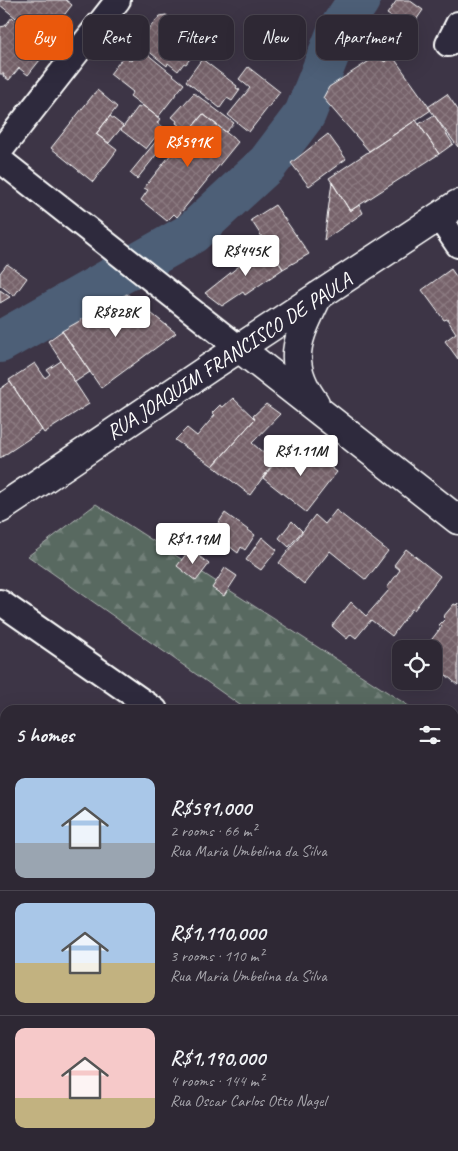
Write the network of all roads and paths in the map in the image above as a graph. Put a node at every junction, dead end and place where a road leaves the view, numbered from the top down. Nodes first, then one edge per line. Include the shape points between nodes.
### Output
1 (118, 0) edge
2 (0, 151) edge
3 (0, 160) edge
4 (448, 211) edge
5 (458, 245) edge
6 (318, 296) junction
7 (239, 348) junction
8 (322, 413) junction
9 (0, 509) edge
10 (458, 520) edge
11 (0, 602) edge
12 (148, 705) edge

1 - 2 street
3 - 7 street
4 - 5 street
4 - 6 main road, RUA JOAQUIM FRANCISCO DE PAULA
6 - 7 main road, RUA JOAQUIM FRANCISCO DE PAULA
6 - 8 main road via 298,339 296,354 305,390
7 - 8 main road
7 - 9 main road, RUA JOAQUIM FRANCISCO DE PAULA
8 - 10 main road
11 - 12 street

